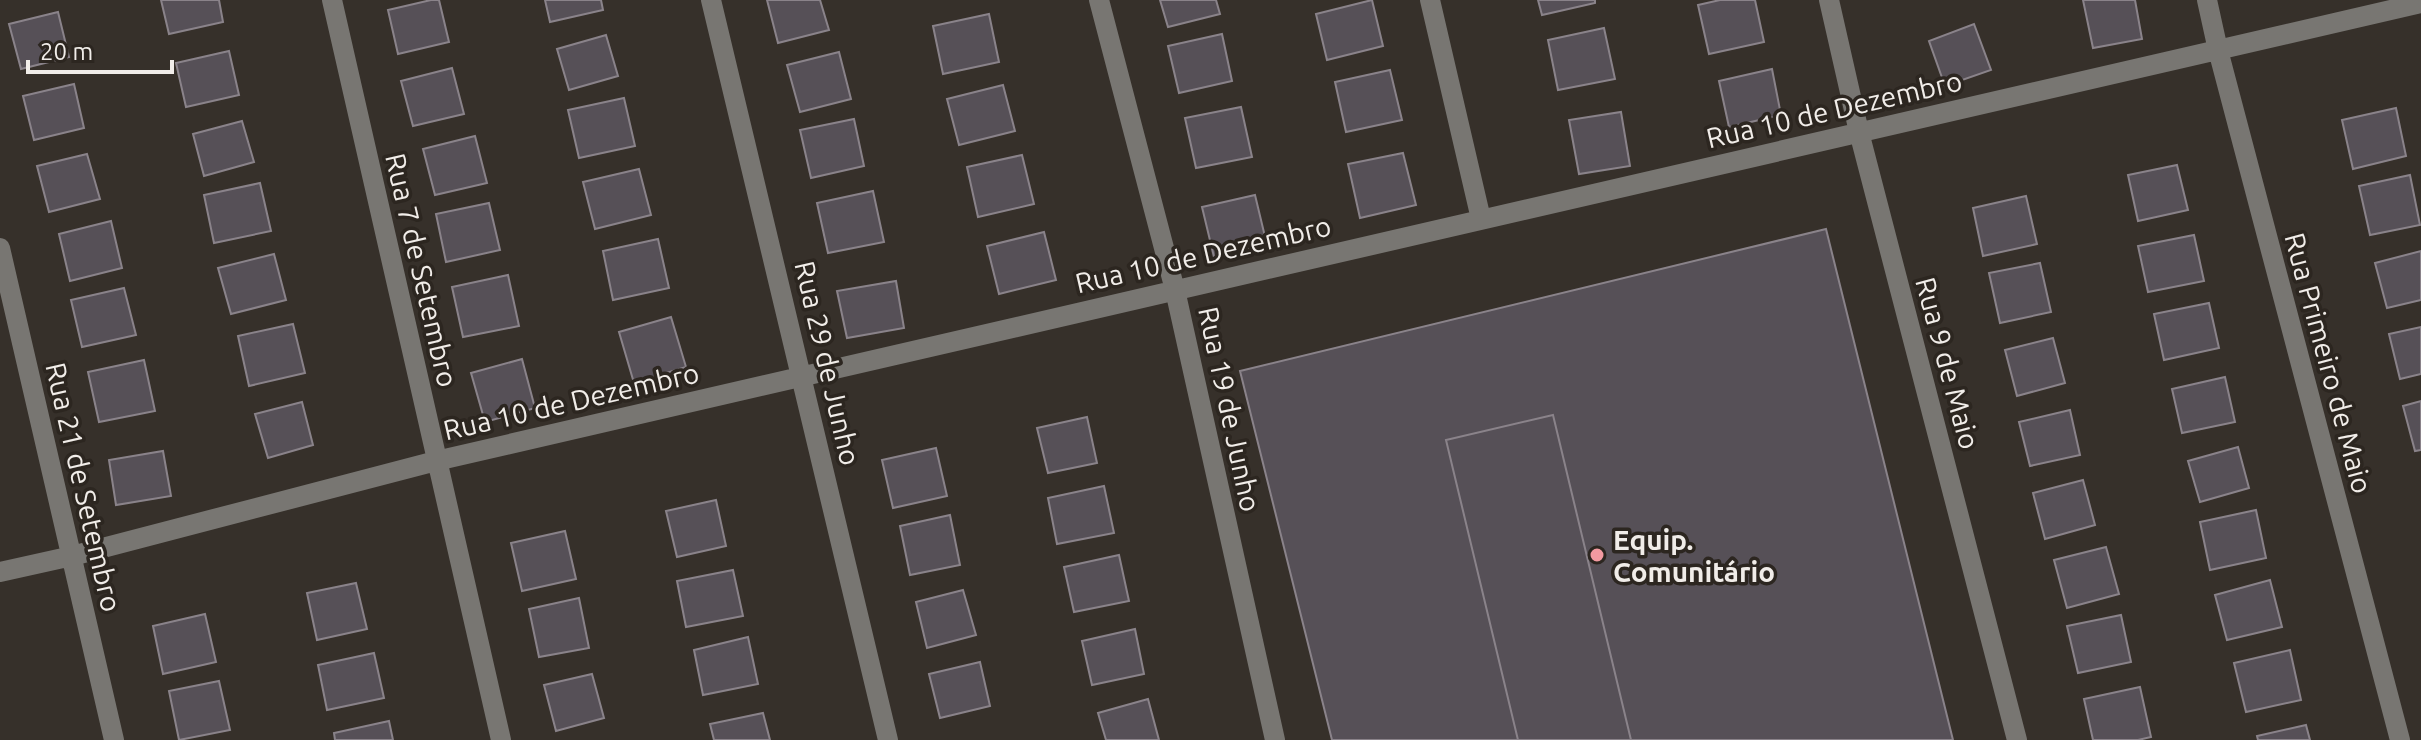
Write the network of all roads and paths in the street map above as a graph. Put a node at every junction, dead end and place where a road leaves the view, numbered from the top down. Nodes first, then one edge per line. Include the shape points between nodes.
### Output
1 (332, 0) edge
2 (711, 0) edge
3 (1099, 0) edge
4 (1430, 0) edge
5 (1829, 0) edge
6 (2207, 0) edge
7 (2421, 3) edge
8 (2218, 50) junction
9 (1859, 132) junction
10 (1481, 219) junction
11 (0, 248) edge
12 (1175, 290) junction
13 (802, 375) junction
14 (436, 461) junction
15 (72, 556) junction
16 (0, 572) edge
17 (114, 740) edge
18 (501, 740) edge
19 (888, 740) edge
20 (1275, 740) edge
21 (2017, 740) edge
22 (2400, 740) edge

1 - 14 street, Rua 7 de Setembro
2 - 13 street, Rua 29 de Junho
3 - 12 street, Rua 19 de Junho
4 - 10 street
5 - 9 street, Rua 9 de Maio
6 - 8 street, Rua Primeiro de Maio
7 - 8 street, Rua 10 de Dezembro
8 - 9 street, Rua 10 de Dezembro
8 - 22 street, Rua Primeiro de Maio
9 - 10 street, Rua 10 de Dezembro
9 - 21 street, Rua 9 de Maio
10 - 12 street, Rua 10 de Dezembro
11 - 15 street, Rua 21 de Setembro
12 - 13 street, Rua 10 de Dezembro
12 - 20 street, Rua 19 de Junho
13 - 14 street, Rua 10 de Dezembro
13 - 19 street, Rua 29 de Junho
14 - 15 street, Rua 10 de Dezembro
14 - 18 street, Rua 7 de Setembro
15 - 16 street, Rua 10 de Dezembro
15 - 17 street, Rua 21 de Setembro

